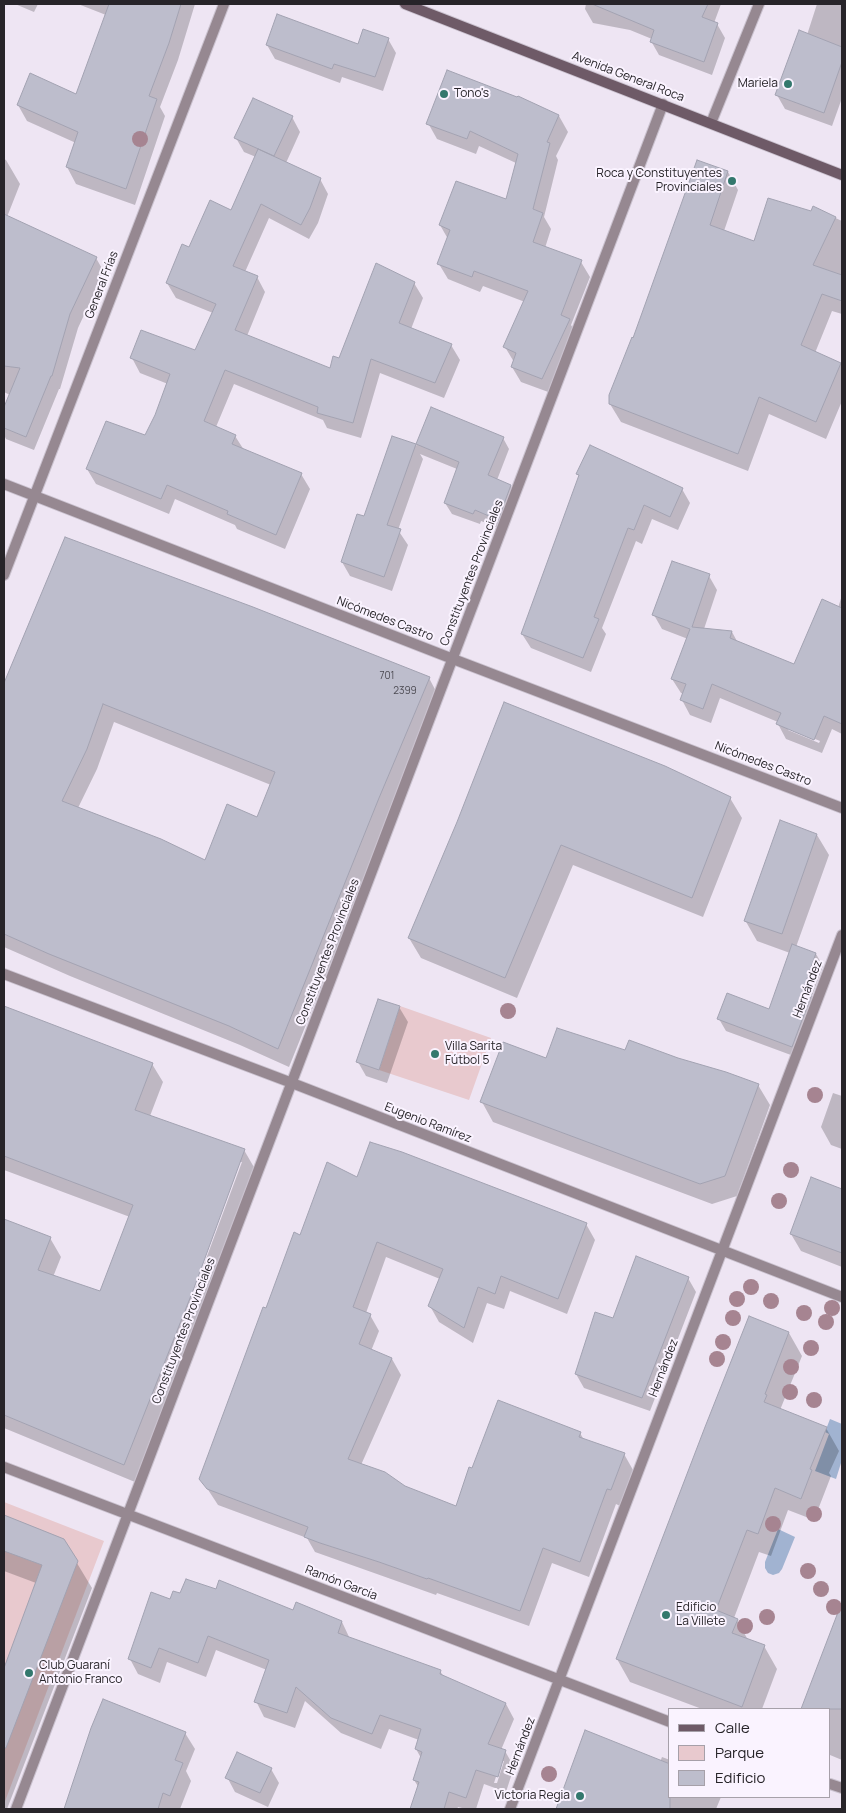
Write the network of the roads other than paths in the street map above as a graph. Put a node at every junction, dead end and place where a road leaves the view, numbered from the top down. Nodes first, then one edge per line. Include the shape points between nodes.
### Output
1 (224, 4) edge
2 (405, 4) edge
3 (759, 4) edge
4 (663, 104) junction
5 (711, 123) junction
6 (842, 175) edge
7 (4, 484) edge
8 (34, 496) junction
9 (4, 575) edge
10 (453, 659) junction
11 (842, 808) edge
12 (842, 935) edge
13 (4, 974) edge
14 (292, 1083) junction
15 (722, 1251) junction
16 (842, 1297) edge
17 (4, 1467) edge
18 (128, 1515) junction
19 (559, 1680) junction
20 (668, 1721) edge
21 (16, 1809) edge
22 (510, 1809) edge

1 - 8 street, General Frías
2 - 4 main road, Avenida General Roca
3 - 5 street
4 - 5 main road, Avenida General Roca
4 - 10 street, Constituyentes Provinciales
5 - 6 main road, Avenida General Roca
7 - 8 street, Nicómedes Castro
8 - 9 street, General Frías
8 - 10 street, Nicómedes Castro
10 - 11 street, Nicómedes Castro
10 - 14 street, Constituyentes Provinciales
12 - 15 street, Hernández
13 - 14 street, Eugenio Ramírez
14 - 15 street, Eugenio Ramírez
14 - 18 street, Constituyentes Provinciales
15 - 16 street, Eugenio Ramírez
15 - 19 street, Hernández
17 - 18 street, Ramón García
18 - 19 street, Ramón García
18 - 21 street, Constituyentes Provinciales
19 - 20 street, Ramón García
19 - 22 street, Hernández

